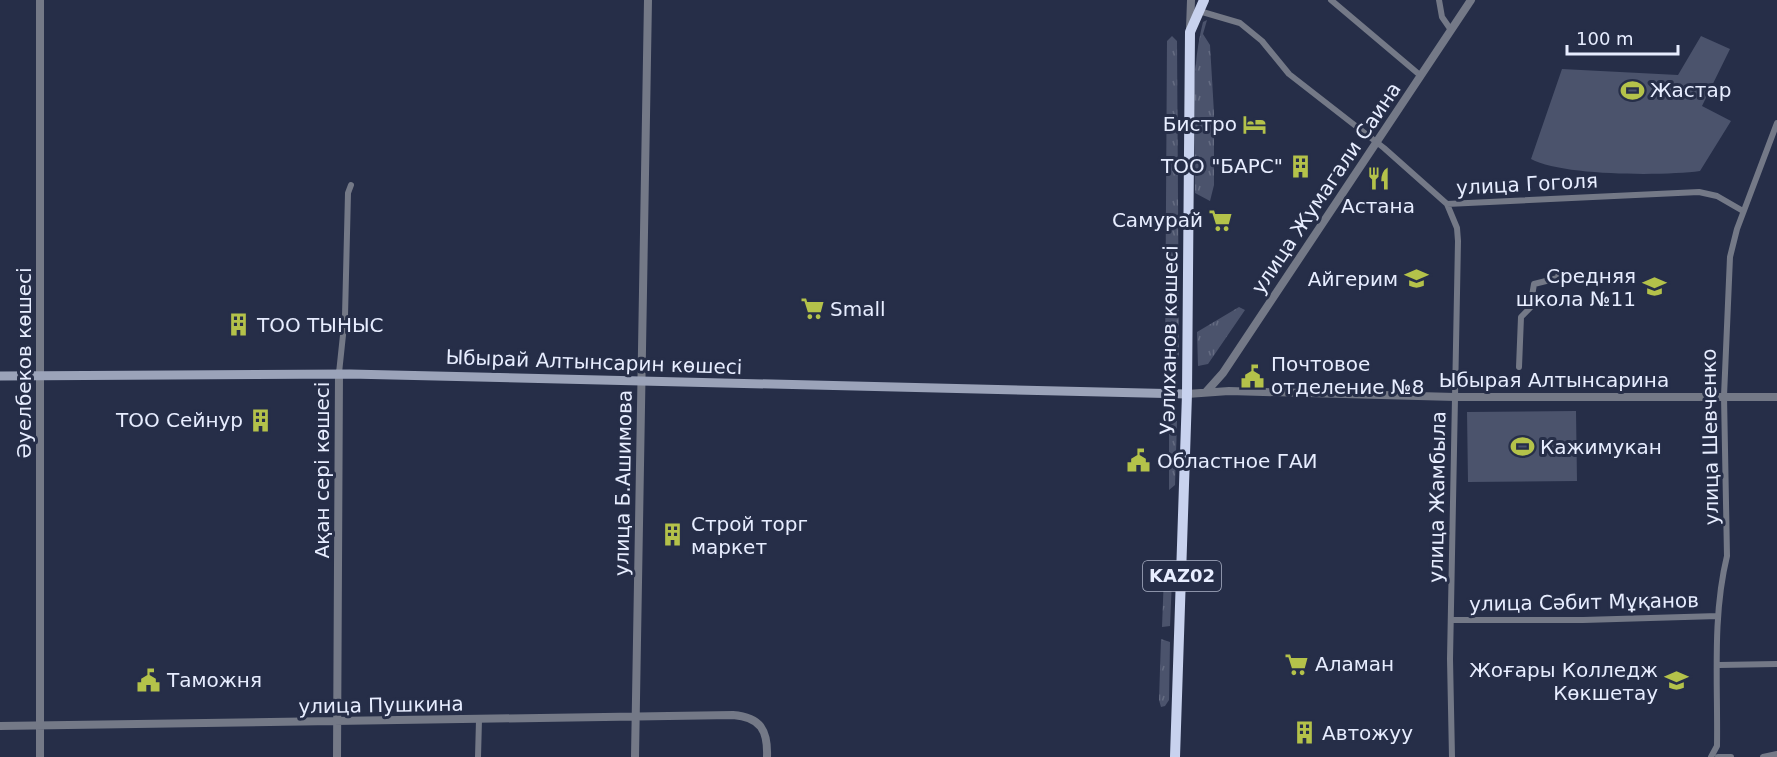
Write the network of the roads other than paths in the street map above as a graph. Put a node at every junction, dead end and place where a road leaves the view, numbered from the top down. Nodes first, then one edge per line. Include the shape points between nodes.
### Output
1 (40, 0) edge
2 (648, 0) edge
3 (1191, 0) edge
4 (1204, 0) edge
5 (1331, 0) edge
6 (1439, 0) edge
7 (1472, 0) edge
8 (1198, 10) junction
9 (1451, 30) junction
10 (1190, 32) junction
11 (1421, 76) junction
12 (1777, 123) edge
13 (1375, 143) junction
14 (351, 185) dead end
15 (1447, 204) junction
16 (1743, 211) junction
17 (1558, 272) dead end
18 (1518, 367) dead end
19 (339, 374) junction
20 (0, 376) edge
21 (40, 376) junction
22 (641, 382) junction
23 (1206, 392) junction
24 (1187, 394) junction
25 (1724, 396) junction
26 (1777, 397) edge
27 (1455, 398) junction
28 (1718, 616) junction
29 (1451, 620) junction
30 (1719, 664) junction
31 (1777, 664) edge
32 (635, 715) junction
33 (479, 720) junction
34 (338, 723) junction
35 (40, 725) junction
36 (0, 726) edge
37 (1777, 754) edge
38 (40, 757) edge
39 (338, 757) edge
40 (478, 757) edge
41 (635, 757) edge
42 (767, 757) edge
43 (1175, 757) edge
44 (1452, 757) edge
45 (1711, 757) edge
46 (1718, 757) edge
47 (1731, 757) edge
48 (1762, 757) edge

1 - 21 street, Әуелбеков көшесі
2 - 22 street, улица Б.Ашимова
3 - 10 street, Уәлиханов көшесі
4 - 8 highway, Уәлиханов көшесі / KАZ02
5 - 11 street
6 - 9 street via 1442,17
7 - 9 street, улица Жумагали Саина
8 - 10 highway, Уәлиханов көшесі / KАZ02
8 - 13 street, улица Гоголя via 1240,23 1262,41 1289,74
9 - 11 street, улица Жумагали Саина
10 - 24 highway, Уәлиханов көшесі / KАZ02
11 - 13 street, улица Жумагали Саина
12 - 16 street, улица Шевченко
13 - 15 street, улица Гоголя
13 - 23 street, улица Жумагали Саина
14 - 19 street, Ақан сері көшесі
15 - 16 street, улица Гоголя via 1699,192 1717,196
15 - 27 street, улица Жамбыла via 1458,241
16 - 25 street, улица Шевченко via 1730,257
17 - 18 street via 1558,278 1534,284 1530,308 1521,317
19 - 21 main road, Ыбырай Алтынсарин көшесі
19 - 22 main road, Ыбырай Алтынсарин көшесі
19 - 34 street, Ақан сері көшесі
20 - 21 main road, Ыбырай Алтынсарин көшесі
21 - 35 street, Әуелбеков көшесі
22 - 24 main road, Ыбырай Алтынсарин көшесі
22 - 32 street, улица Б.Ашимова
23 - 24 street, Ыбырая Алтынсарина
23 - 27 street, Ыбырая Алтынсарина
24 - 43 highway, Уәлиханов көшесі / KАZ02
25 - 26 street, Ыбырая Алтынсарина
25 - 27 street, Ыбырая Алтынсарина
25 - 28 street, улица Шевченко via 1727,556
27 - 29 street, улица Жамбыла
28 - 29 street, улица Сәбит Мұқанов
28 - 30 street, улица Шевченко
29 - 44 street, улица Жамбыла
30 - 31 street
30 - 45 street, улица Шевченко via 1718,746
32 - 33 street, улица Пушкина
32 - 41 street, улица Б.Ашимова
32 - 42 street, улица Пушкина via 743,716 760,723 767,737
33 - 34 street, улица Пушкина
33 - 40 street
34 - 35 street, улица Пушкина
34 - 39 street, Ақан сері көшесі
35 - 36 street, улица Пушкина
35 - 38 street, Әуелбеков көшесі
37 - 48 street
46 - 47 street

